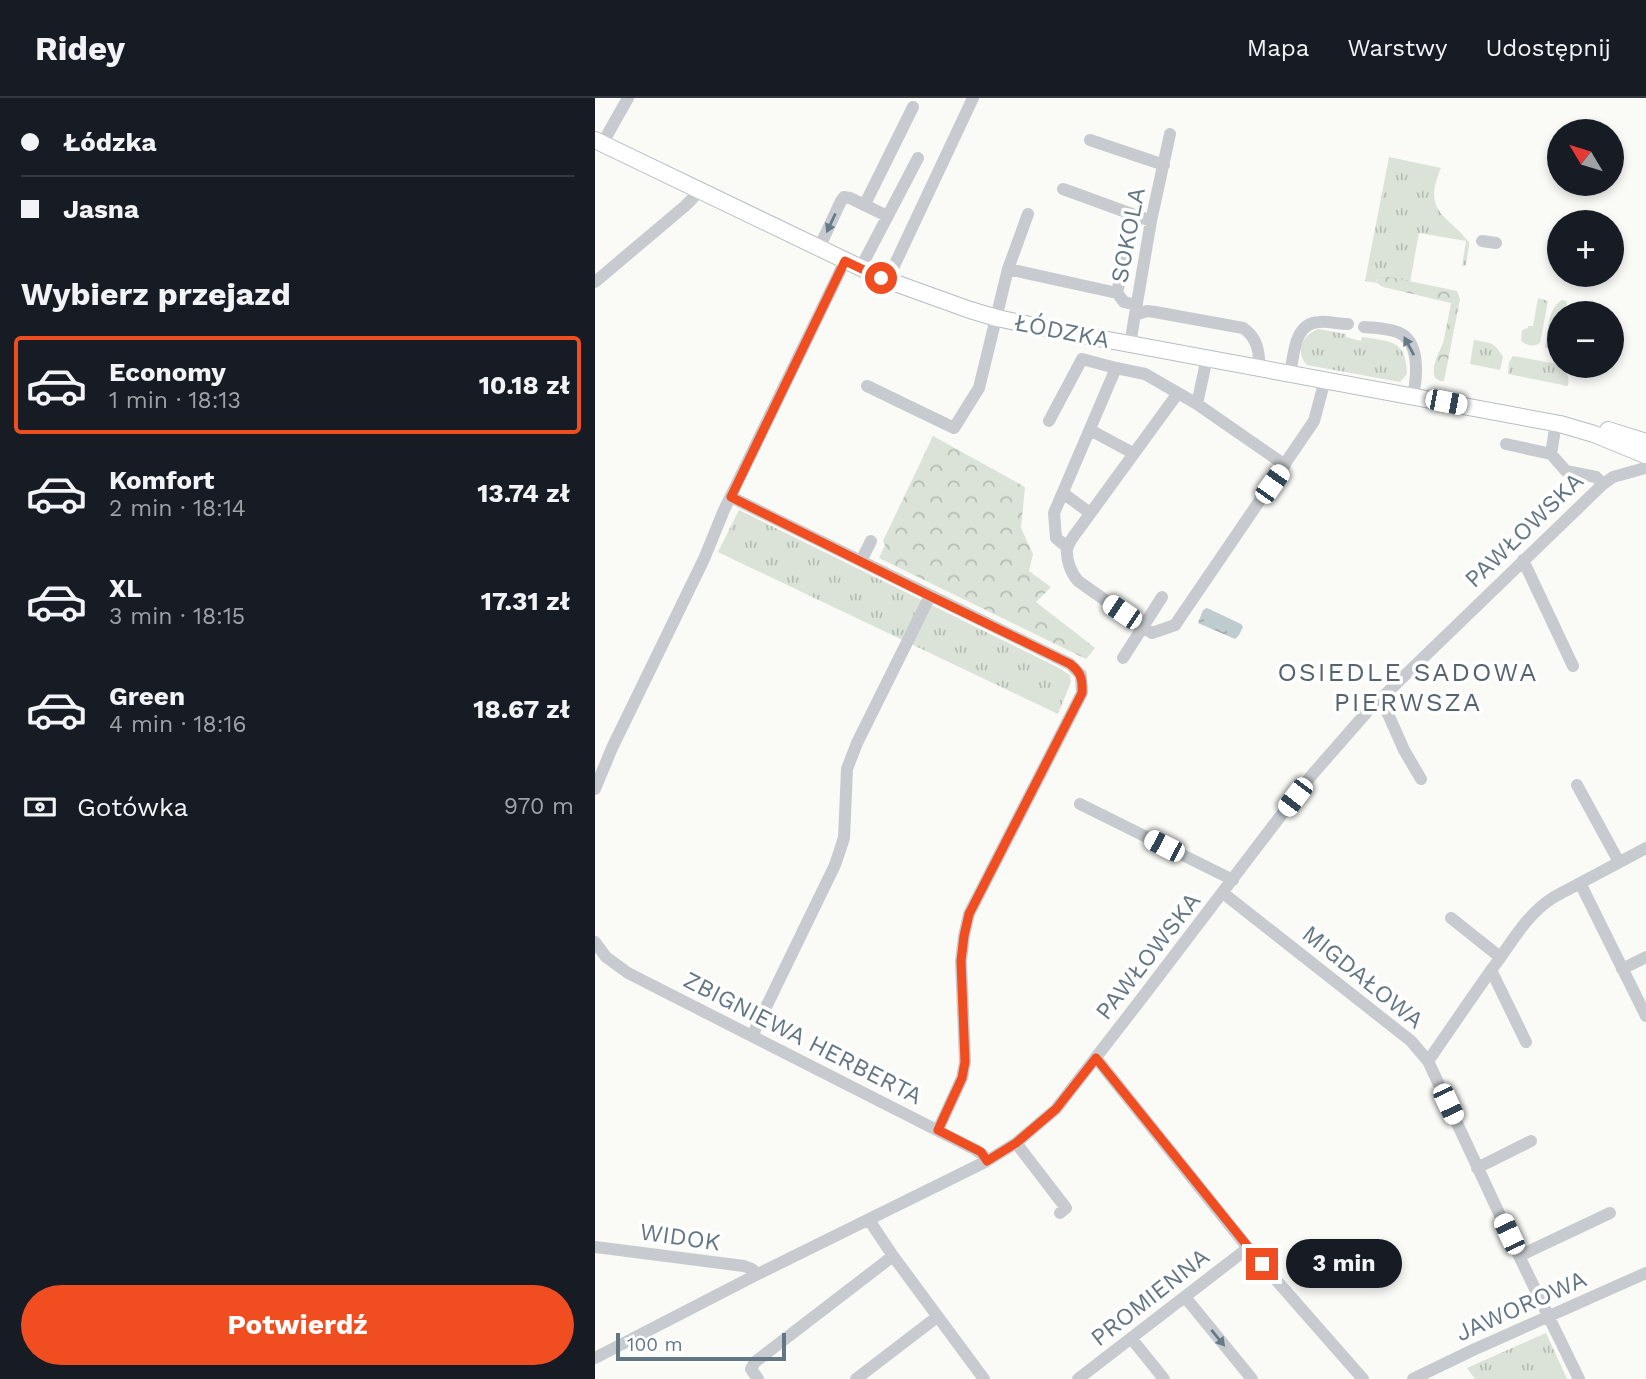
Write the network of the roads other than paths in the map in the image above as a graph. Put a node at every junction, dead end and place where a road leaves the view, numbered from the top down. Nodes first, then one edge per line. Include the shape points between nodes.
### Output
1 (628, 98) edge
2 (973, 98) edge
3 (913, 107) dead end
4 (1170, 134) dead end
5 (1090, 140) dead end
6 (599, 142) edge
7 (918, 158) dead end
8 (1164, 165) junction
9 (1063, 189) dead end
10 (697, 190) junction
11 (865, 204) junction
12 (1028, 214) dead end
13 (887, 216) junction
14 (1151, 221) junction
15 (1482, 242) dead end
16 (1496, 243) dead end
17 (819, 248) junction
18 (1126, 251) dead end
19 (845, 261) junction
20 (860, 269) junction
21 (1008, 269) junction
22 (884, 279) junction
23 (595, 282) edge
24 (1117, 293) junction
25 (1135, 310) junction
26 (997, 318) junction
27 (1348, 324) dead end
28 (1364, 327) dead end
29 (1130, 344) junction
30 (1207, 359) junction
31 (1116, 368) junction
32 (1259, 368) junction
33 (1290, 374) junction
34 (1325, 380) junction
35 (867, 386) dead end
36 (1178, 393) junction
37 (1413, 396) junction
38 (1197, 404) junction
39 (1556, 419) junction
40 (1049, 421) dead end
41 (1090, 430) junction
42 (1646, 442) edge
43 (1506, 444) dead end
44 (1133, 453) junction
45 (1551, 454) junction
46 (1646, 455) edge
47 (1285, 466) junction
48 (1646, 469) edge
49 (1603, 484) junction
50 (1063, 494) junction
51 (731, 497) junction
52 (1090, 513) junction
53 (871, 541) dead end
54 (1067, 547) junction
55 (1524, 560) junction
56 (860, 561) junction
57 (930, 596) junction
58 (1162, 597) dead end
59 (1143, 626) junction
60 (1123, 658) dead end
61 (1573, 666) dead end
62 (1381, 698) junction
63 (1422, 779) dead end
64 (1577, 785) dead end
65 (595, 789) edge
66 (1080, 804) dead end
67 (1646, 848) edge
68 (1619, 862) junction
69 (1233, 880) junction
70 (1580, 883) junction
71 (1223, 893) junction
72 (1451, 918) dead end
73 (598, 947) edge
74 (1500, 957) junction
75 (1646, 957) edge
76 (1622, 969) junction
77 (1491, 970) junction
78 (1646, 1016) edge
79 (752, 1036) junction
80 (1526, 1042) dead end
81 (1096, 1058) junction
82 (1428, 1061) junction
83 (938, 1130) junction
84 (1531, 1141) dead end
85 (1016, 1143) junction
86 (987, 1161) junction
87 (1477, 1168) junction
88 (1060, 1213) dead end
89 (1610, 1213) dead end
90 (869, 1220) junction
91 (595, 1247) edge
92 (1248, 1248) junction
93 (893, 1256) junction
94 (1519, 1256) junction
95 (758, 1273) junction
96 (1646, 1273) edge
97 (1185, 1297) junction
98 (937, 1317) junction
99 (1548, 1317) junction
100 (1131, 1338) junction
101 (595, 1358) edge
102 (758, 1379) edge
103 (856, 1379) edge
104 (984, 1379) edge
105 (1078, 1379) edge
106 (1164, 1379) edge
107 (1252, 1379) edge
108 (1363, 1379) edge
109 (1413, 1379) edge
110 (1579, 1379) edge

1 - 6 street
2 - 22 street
3 - 11 street
4 - 8 street, SOKOLA
5 - 8 street
6 - 10 main road, ŁÓDZKA
7 - 13 street
8 - 14 street, SOKOLA
9 - 14 street
10 - 17 main road, ŁÓDZKA
10 - 23 street via 685,206
11 - 13 street
11 -> 17 street via 842,198
12 - 21 street
13 - 20 street
14 - 25 street, SOKOLA
15 - 16 street
17 - 19 main road, ŁÓDZKA
18 - 24 street
19 - 20 main road, ŁÓDZKA
19 - 51 street
20 - 22 main road, ŁÓDZKA
21 - 24 street
21 - 26 street
22 - 26 main road, ŁÓDZKA
24 - 25 street
25 - 29 street, SOKOLA
25 - 32 street via 1243,328 1255,340
26 - 29 main road, ŁÓDZKA
26 - 35 street via 979,388 954,428
27 - 33 street via 1306,326
37 -> 28 street via 1416,370 1407,338 1399,332
29 - 30 main road, ŁÓDZKA
30 - 32 main road, ŁÓDZKA
30 - 38 street
31 - 36 street via 1145,374
31 - 40 street via 1082,359
31 - 41 street
32 - 33 main road, ŁÓDZKA
33 - 34 main road, ŁÓDZKA
34 - 37 main road, ŁÓDZKA
34 - 47 street via 1314,421
36 - 38 street
36 - 44 street
37 - 39 main road, ŁÓDZKA via 1513,408
38 - 47 street
39 - 42 main road, ŁÓDZKA
39 - 45 street
39 - 46 main road, ŁÓDZKA
41 - 44 street
41 - 50 street
43 - 45 street
44 - 52 street
45 - 49 street via 1566,471 1595,477
46 - 48 main road
47 - 59 street via 1175,625 1152,633
48 - 49 street, PAWŁOWSKA
49 - 55 street, PAWŁOWSKA
50 - 52 street
50 - 54 street via 1054,513 1056,538
51 - 56 street
51 - 65 street
52 - 54 street
53 - 56 street
54 - 59 street via 1077,581
55 - 61 street
55 - 62 street, PAWŁOWSKA
56 - 57 street
57 - 79 street via 847,769 844,834 835,866
57 - 83 street via 1070,664 1081,675 1082,687 969,914 961,961 965,1062
58 - 59 street
59 - 60 street
62 - 63 street
62 - 69 street, PAWŁOWSKA via 1311,776
64 - 68 street
66 - 69 street
67 - 68 street
68 - 70 street
69 - 71 street, PAWŁOWSKA
70 - 74 street via 1541,905
70 - 76 street
71 - 81 street, PAWŁOWSKA
71 - 82 street, MIGDAŁOWA via 1411,1041
72 - 74 street
73 - 79 street, ZBIGNIEWA HERBERTA via 628,973
74 - 77 street
75 - 76 street
76 - 78 street
77 - 80 street
77 - 82 street
79 - 83 street, ZBIGNIEWA HERBERTA
81 - 85 street, PAWŁOWSKA via 1056,1109
81 - 92 street
82 - 87 street, MIGDAŁOWA
83 - 86 street, ZBIGNIEWA HERBERTA via 981,1152
84 - 87 street
85 - 86 street, PAWŁOWSKA
85 - 88 street via 1066,1208
86 - 90 street, PAWŁOWSKA
87 - 94 street, MIGDAŁOWA
89 - 94 street
90 - 93 street
90 - 95 street, PAWŁOWSKA
91 - 95 street, WIDOK via 744,1266
92 - 97 street, PROMIENNA
92 - 108 street
93 - 98 street
93 - 102 street via 755,1362 751,1368
94 - 99 street, MIGDAŁOWA
95 - 101 street, PAWŁOWSKA
96 - 99 street, JAWOROWA
97 - 100 street, PROMIENNA
97 -> 107 street
98 - 103 street
98 - 104 street
99 - 109 street, JAWOROWA
99 - 110 street, MIGDAŁOWA
100 - 105 street, PROMIENNA
100 - 106 street

